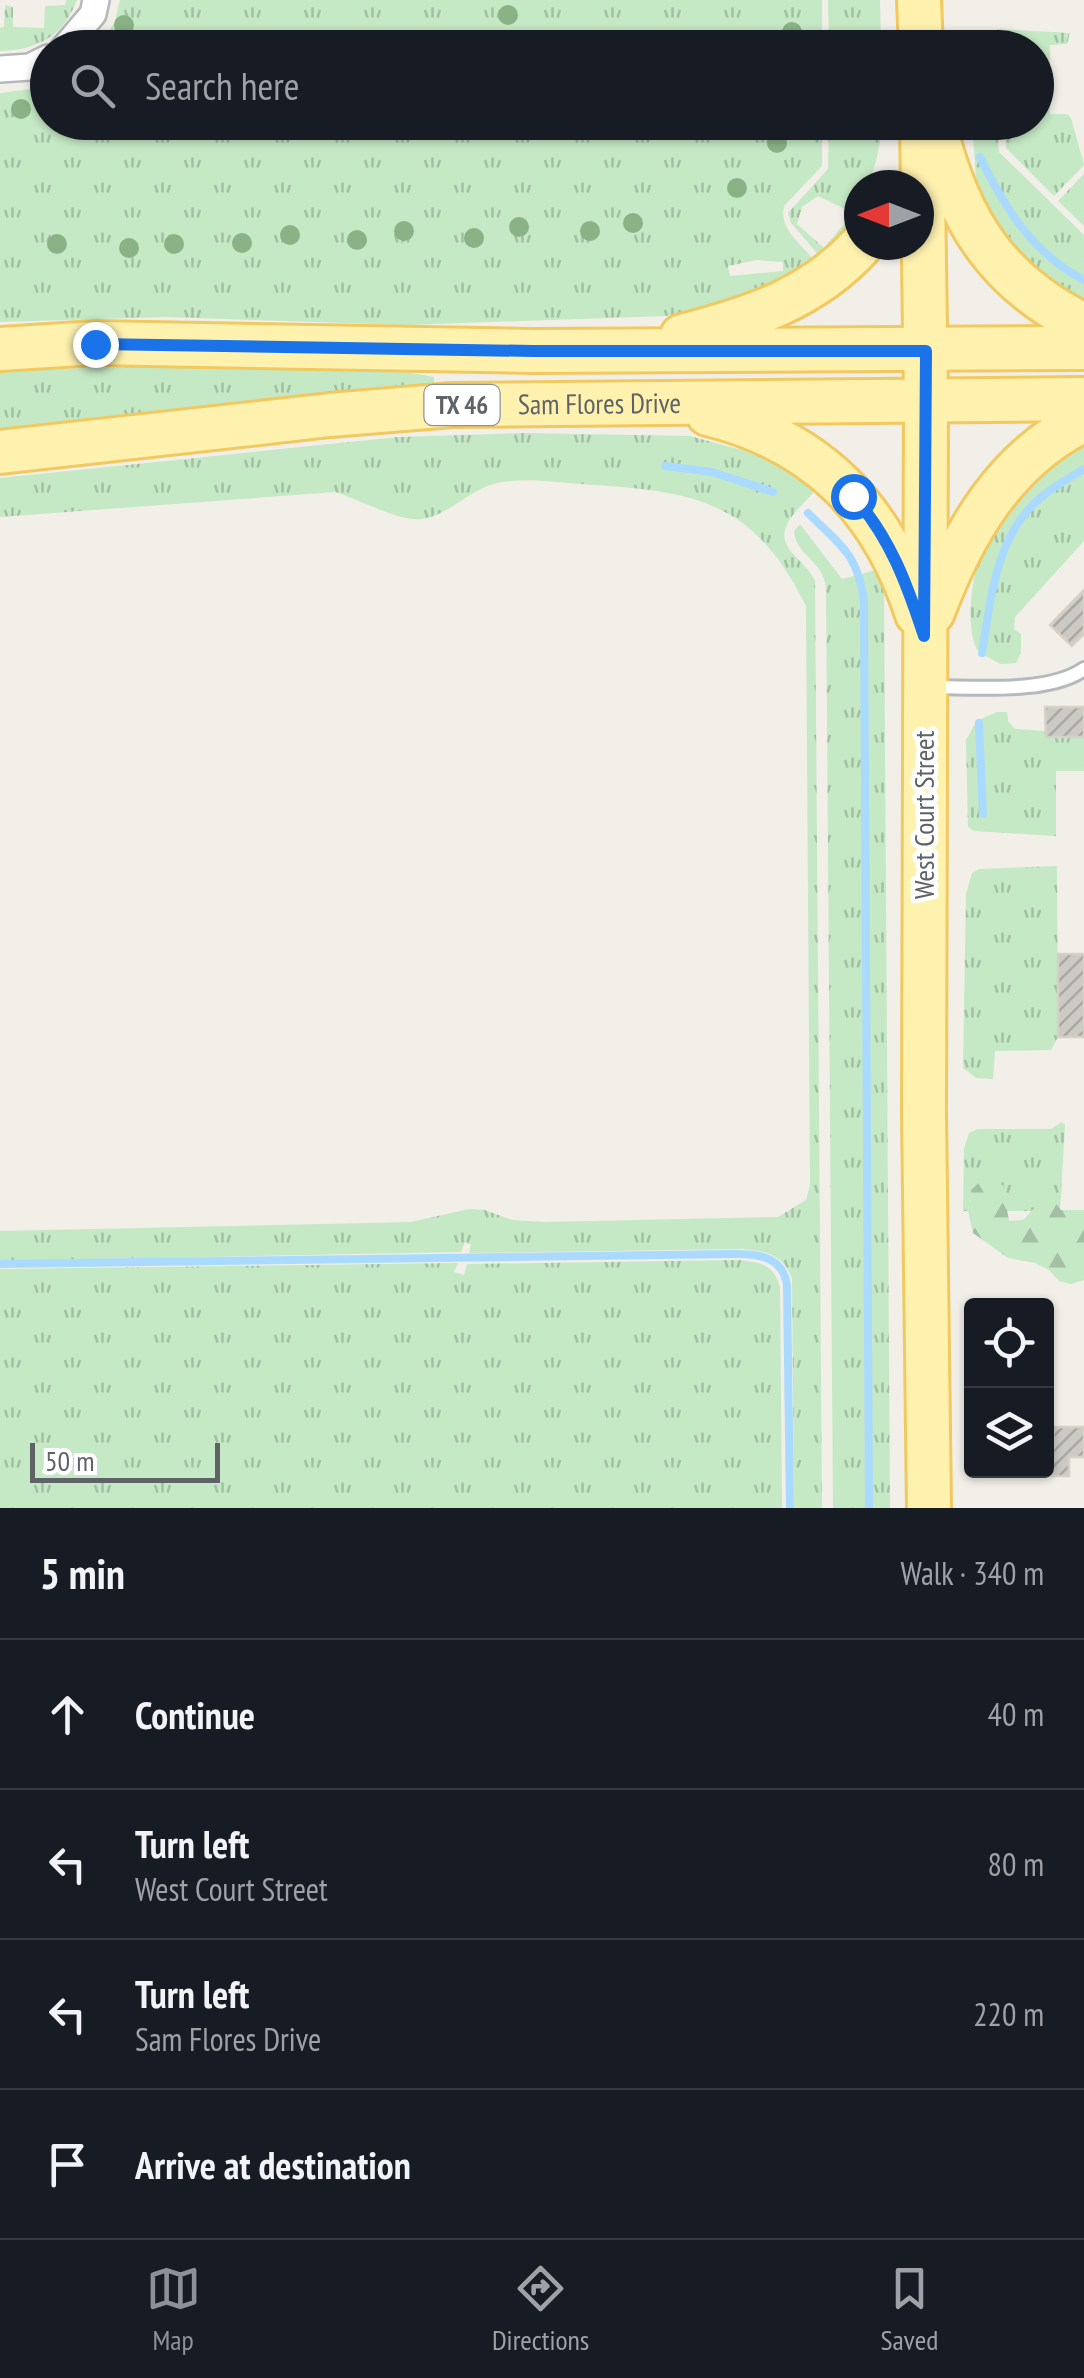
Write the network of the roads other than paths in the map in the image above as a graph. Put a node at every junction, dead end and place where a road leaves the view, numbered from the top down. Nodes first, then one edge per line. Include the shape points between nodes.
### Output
1 (96, 0) edge
2 (919, 0) edge
3 (79, 30) edge
4 (920, 30) edge
5 (30, 67) edge
6 (0, 70) edge
7 (905, 140) edge
8 (922, 140) edge
9 (940, 140) edge
10 (896, 170) edge
11 (845, 260) edge
12 (1084, 325) edge
13 (0, 348) edge
14 (1084, 348) edge
15 (594, 351) junction
16 (926, 351) junction
17 (1084, 399) edge
18 (926, 400) junction
19 (664, 404) junction
20 (1084, 420) edge
21 (0, 452) edge
22 (924, 636) junction
23 (1084, 670) edge
24 (924, 687) junction
25 (930, 1508) edge

1 - 3 street
2 - 4 main road
5 - 6 street
7 - 10 main road
8 - 16 main road, West Court Street
9 - 12 main road via 956,194 988,252 1036,298
11 - 15 main road via 816,286 774,308 666,340
13 - 15 main road, Sam Flores Drive / TX 46
14 - 16 main road, Sam Flores Drive / TX 46
15 - 16 main road, Sam Flores Drive / TX 46
16 - 18 main road, West Court Street
17 - 18 main road, Sam Flores Drive / TX 46
18 - 19 main road, Sam Flores Drive / TX 46
18 - 22 main road, West Court Street
19 - 21 main road, Sam Flores Drive / TX 46 via 452,405
19 - 22 main road via 766,434 834,478 888,541
20 - 22 main road via 1039,446 991,496
22 - 24 main road, West Court Street
23 - 24 lane via 1069,680 1007,687
24 - 25 main road, West Court Street

